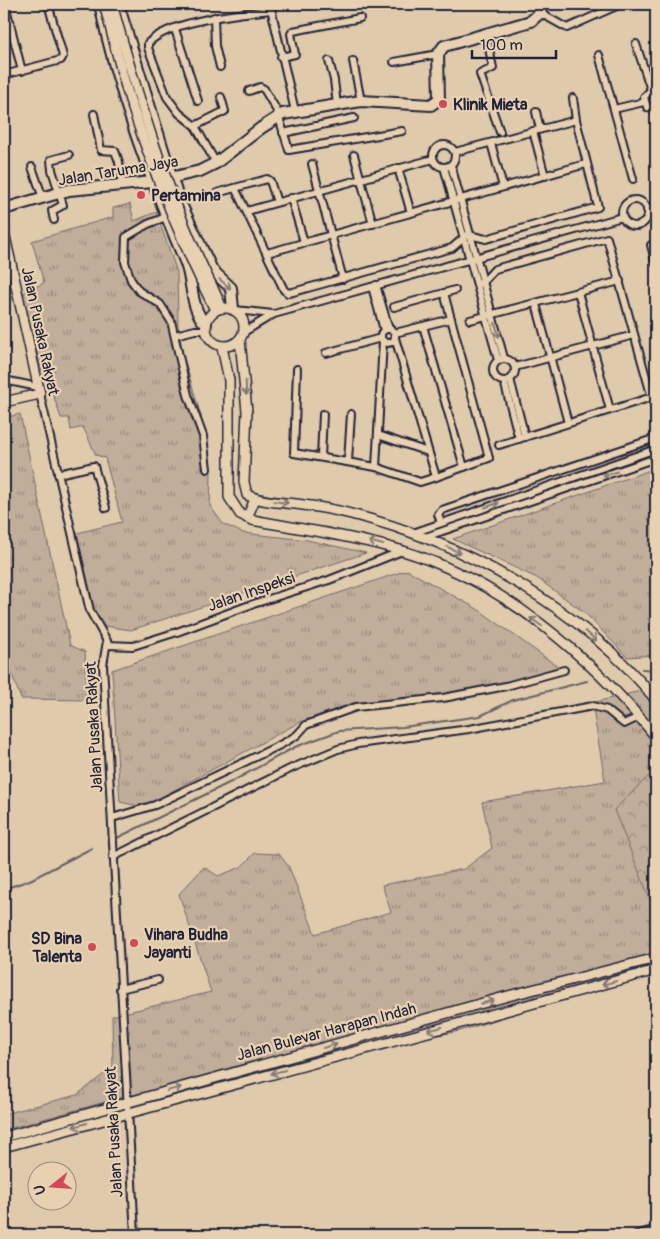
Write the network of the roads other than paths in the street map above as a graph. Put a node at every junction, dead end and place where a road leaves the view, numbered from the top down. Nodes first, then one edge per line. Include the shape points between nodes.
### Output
1 (5, 4) edge
2 (48, 4) edge
3 (100, 4) edge
4 (104, 4) edge
5 (621, 4) edge
6 (118, 5) edge
7 (270, 7) edge
8 (542, 9) edge
9 (214, 17) junction
10 (360, 18) dead end
11 (175, 29) junction
12 (486, 34) junction
13 (636, 44) dead end
14 (438, 54) junction
15 (599, 56) dead end
16 (281, 57) junction
17 (329, 61) dead end
18 (353, 61) dead end
19 (394, 62) dead end
20 (220, 67) dead end
21 (22, 71) junction
22 (4, 75) edge
23 (249, 90) dead end
24 (654, 90) edge
25 (221, 97) dead end
26 (573, 98) dead end
27 (361, 101) junction
28 (198, 102) dead end
29 (644, 102) junction
30 (337, 105) junction
31 (614, 108) junction
32 (656, 109) edge
33 (295, 111) junction
34 (536, 112) dead end
35 (94, 114) dead end
36 (279, 116) junction
37 (354, 118) dead end
38 (576, 120) junction
39 (195, 126) junction
40 (540, 130) junction
41 (402, 131) dead end
42 (500, 132) dead end
43 (533, 132) junction
44 (283, 133) junction
45 (490, 142) junction
46 (455, 152) junction
47 (68, 155) dead end
48 (354, 155) dead end
49 (433, 159) junction
50 (216, 163) junction
51 (312, 164) dead end
52 (586, 164) junction
53 (451, 165) junction
54 (444, 167) junction
55 (32, 168) dead end
56 (398, 168) junction
57 (545, 176) junction
58 (172, 179) junction
59 (633, 179) dead end
60 (360, 180) junction
61 (153, 182) junction
62 (122, 185) junction
63 (504, 187) junction
64 (235, 188) junction
65 (319, 191) junction
66 (59, 193) junction
67 (217, 193) dead end
68 (43, 198) junction
69 (291, 198) junction
70 (457, 200) junction
71 (277, 202) junction
72 (656, 207) edge
73 (4, 209) edge
74 (648, 210) junction
75 (247, 211) junction
76 (411, 213) junction
77 (166, 217) junction
78 (622, 217) junction
79 (54, 220) dead end
80 (373, 224) junction
81 (4, 232) edge
82 (467, 234) junction
83 (331, 236) junction
84 (304, 242) junction
85 (651, 245) dead end
86 (267, 253) junction
87 (473, 258) junction
88 (656, 264) edge
89 (343, 279) junction
90 (620, 281) junction
91 (480, 283) junction
92 (374, 286) junction
93 (208, 288) junction
94 (455, 290) dead end
95 (578, 292) junction
96 (444, 293) junction
97 (536, 304) junction
98 (394, 307) dead end
99 (226, 310) junction
100 (274, 314) junction
101 (489, 316) junction
102 (451, 319) junction
103 (470, 320) dead end
104 (423, 326) junction
105 (206, 327) junction
106 (386, 329) junction
107 (634, 334) junction
108 (175, 335) junction
109 (242, 336) junction
110 (395, 336) junction
111 (382, 339) junction
112 (593, 346) junction
113 (222, 347) junction
114 (326, 353) dead end
115 (550, 358) junction
116 (501, 359) junction
117 (515, 367) junction
118 (296, 369) dead end
119 (4, 380) edge
120 (507, 380) junction
121 (39, 391) junction
122 (652, 397) junction
123 (4, 402) edge
124 (610, 410) junction
125 (656, 412) edge
126 (323, 414) dead end
127 (351, 414) dead end
128 (568, 423) junction
129 (378, 435) junction
130 (522, 438) junction
131 (656, 438) edge
132 (499, 445) dead end
133 (656, 448) edge
134 (428, 452) junction
135 (321, 457) junction
136 (656, 458) edge
137 (348, 461) junction
138 (376, 467) junction
139 (464, 467) junction
140 (207, 469) dead end
141 (58, 474) junction
142 (436, 477) junction
143 (558, 482) junction
144 (561, 491) junction
145 (255, 499) junction
146 (106, 508) dead end
147 (247, 518) junction
148 (441, 523) junction
149 (413, 533) junction
150 (425, 537) junction
151 (402, 551) junction
152 (107, 645) junction
153 (564, 670) dead end
154 (655, 697) edge
155 (639, 716) junction
156 (656, 737) edge
157 (112, 818) junction
158 (113, 857) junction
159 (656, 958) edge
160 (656, 970) edge
161 (158, 980) dead end
162 (120, 990) junction
163 (126, 1101) junction
164 (127, 1112) junction
165 (4, 1137) edge
166 (4, 1147) edge
167 (656, 1229) edge
168 (134, 1235) edge
169 (636, 1235) edge

1 - 21 street
2 - 21 street via 63,56 61,60
3 - 61 main road via 119,85
4 - 93 street, bridge via 147,148 168,205
5 - 8 street via 567,28
6 - 58 main road
6 - 93 street, bridge via 154,145
7 - 9 street
7 - 16 street
8 - 12 main road via 531,21
9 - 11 street
9 - 20 street
10 - 16 street via 293,31 294,54
11 - 28 street
11 - 39 street via 150,41 148,48 167,97 178,113
12 - 14 main road via 444,46
12 - 42 street via 493,68 480,74
13 - 24 street
14 - 19 street
14 - 27 main road, Jalan Taruma Jaya via 437,102 427,106
15 - 31 street
16 - 33 street
17 - 30 street
18 - 27 street
21 - 22 street
23 - 36 street via 262,87
24 - 29 street via 644,97
25 - 39 street via 225,111
26 - 38 street
27 - 30 main road, Jalan Taruma Jaya
29 - 31 street
29 - 32 street via 647,107
30 - 33 main road, Jalan Taruma Jaya
31 - 59 street
33 - 36 main road, Jalan Taruma Jaya
34 - 40 street
35 - 62 street via 101,150 115,151
36 - 44 street
36 - 50 main road, Jalan Taruma Jaya
37 - 44 street
38 - 40 street
38 - 52 street
39 - 50 street
40 - 43 street
41 - 44 street via 292,150 288,148
43 - 45 street
43 - 57 street
45 - 46 street
45 - 63 street
46 - 49 street via 448,145 438,146 432,154
46 - 53 street
47 - 66 street via 51,160
48 - 60 street
49 - 54 street
49 - 56 street
50 - 58 main road, Jalan Taruma Jaya
51 - 65 street
52 - 57 street
52 - 82 street via 598,207 486,239
53 - 54 street
53 - 70 street
54 - 70 street
55 - 68 street
56 - 60 street
56 - 76 street
57 - 63 street
58 - 61 main road, Jalan Taruma Jaya
58 -> 99 main road via 212,270 231,288
60 - 65 street
60 - 80 street
61 - 62 main road, Jalan Taruma Jaya
61 - 77 main road
62 - 66 main road, Jalan Taruma Jaya
63 - 70 street
64 - 67 street
64 - 71 street via 267,179
64 - 75 street
65 - 69 street
65 - 83 street
66 - 68 main road, Jalan Taruma Jaya
66 - 79 street via 63,206 52,211
68 - 73 main road, Jalan Taruma Jaya
69 - 71 street
69 - 84 street
70 - 76 street
70 - 82 street
71 - 75 street
72 - 74 street
74 - 78 street via 648,217 638,226 631,227
74 - 78 street via 638,200 631,200 621,210
75 - 86 street
76 - 80 street
77 - 105 main road via 187,268 196,313
77 - 108 street via 126,237 125,262 130,280 139,291 160,304 172,321
78 - 87 street
80 - 83 street
81 - 121 street, Jalan Pusaka Rakyat
82 - 87 street
82 - 89 street via 452,248
83 - 84 street
83 - 89 street
84 - 86 street
85 - 88 street
86 - 89 street via 288,293
87 - 91 street
87 - 92 street
90 - 91 street via 605,237 495,269
90 - 95 street
90 - 107 street
91 - 101 street
92 - 100 street
92 - 106 street
93 - 99 street
94 - 96 street
95 - 97 street
95 - 112 street
96 - 98 street
96 - 102 street
97 - 101 street
97 - 115 street
99 - 100 street
99 - 105 street
99 - 109 street via 240,314 244,322
100 - 109 street
101 - 103 street
101 - 116 street
102 - 104 street
102 - 139 street via 489,458
104 - 110 street
104 - 139 street
105 - 108 street
105 - 113 street via 214,343
106 - 110 street
106 - 111 street
107 - 112 street
107 - 122 street
108 - 140 street via 188,395 203,436
109 - 113 street via 229,347
109 -> 145 street via 247,410 244,490
110 - 111 street via 390,343
110 - 134 street
111 - 114 street
111 - 129 street
112 - 115 street
112 - 124 street
113 - 147 street via 229,380 229,497 234,509
115 - 117 street
115 - 128 street
116 - 117 street
116 - 120 street via 492,370 494,376
117 - 120 street via 515,372
118 - 135 street via 294,453
119 - 121 street
120 - 130 street
121 - 123 street
121 - 141 street, Jalan Pusaka Rakyat
122 - 124 street
122 - 125 street
124 - 128 street
126 - 135 street
127 - 137 street
128 - 130 street
129 - 134 street
129 - 138 street
130 - 132 street
131 - 148 street via 442,510 438,514
133 - 143 street
134 - 142 street
135 - 137 street
136 -> 144 street
137 - 138 street
138 - 142 street via 420,482
139 - 142 street
141 - 146 street via 94,466
141 - 152 street, Jalan Pusaka Rakyat via 90,611 94,622 106,636
143 - 144 street
148 -> 143 street
144 - 150 street
145 - 147 street
145 -> 149 street via 350,514
151 -> 147 street via 346,535
148 - 149 street
149 - 150 street
150 -> 154 street via 480,562 557,609
151 - 152 street, Jalan Inspeksi via 329,580 168,635 133,646
155 -> 151 street via 576,652 506,601 454,570
152 - 157 street, Jalan Pusaka Rakyat via 102,665
153 - 157 street via 506,686 443,698 348,709 306,725 282,744 185,792 145,810
155 - 156 street
155 - 158 street via 624,724 607,710 594,706 348,747 285,771
157 - 158 street, Jalan Pusaka Rakyat
158 - 162 street, Jalan Pusaka Rakyat
163 -> 159 street, Jalan Bulevar Harapan Indah
160 -> 164 street, Jalan Bulevar Harapan Indah
161 - 162 street
162 - 163 street, Jalan Pusaka Rakyat
163 - 164 street, Jalan Pusaka Rakyat
163 - 165 street, Jalan Bulevar Harapan Indah
164 -> 166 street, Jalan Bulevar Harapan Indah
164 - 168 street, Jalan Pusaka Rakyat
167 - 169 street

